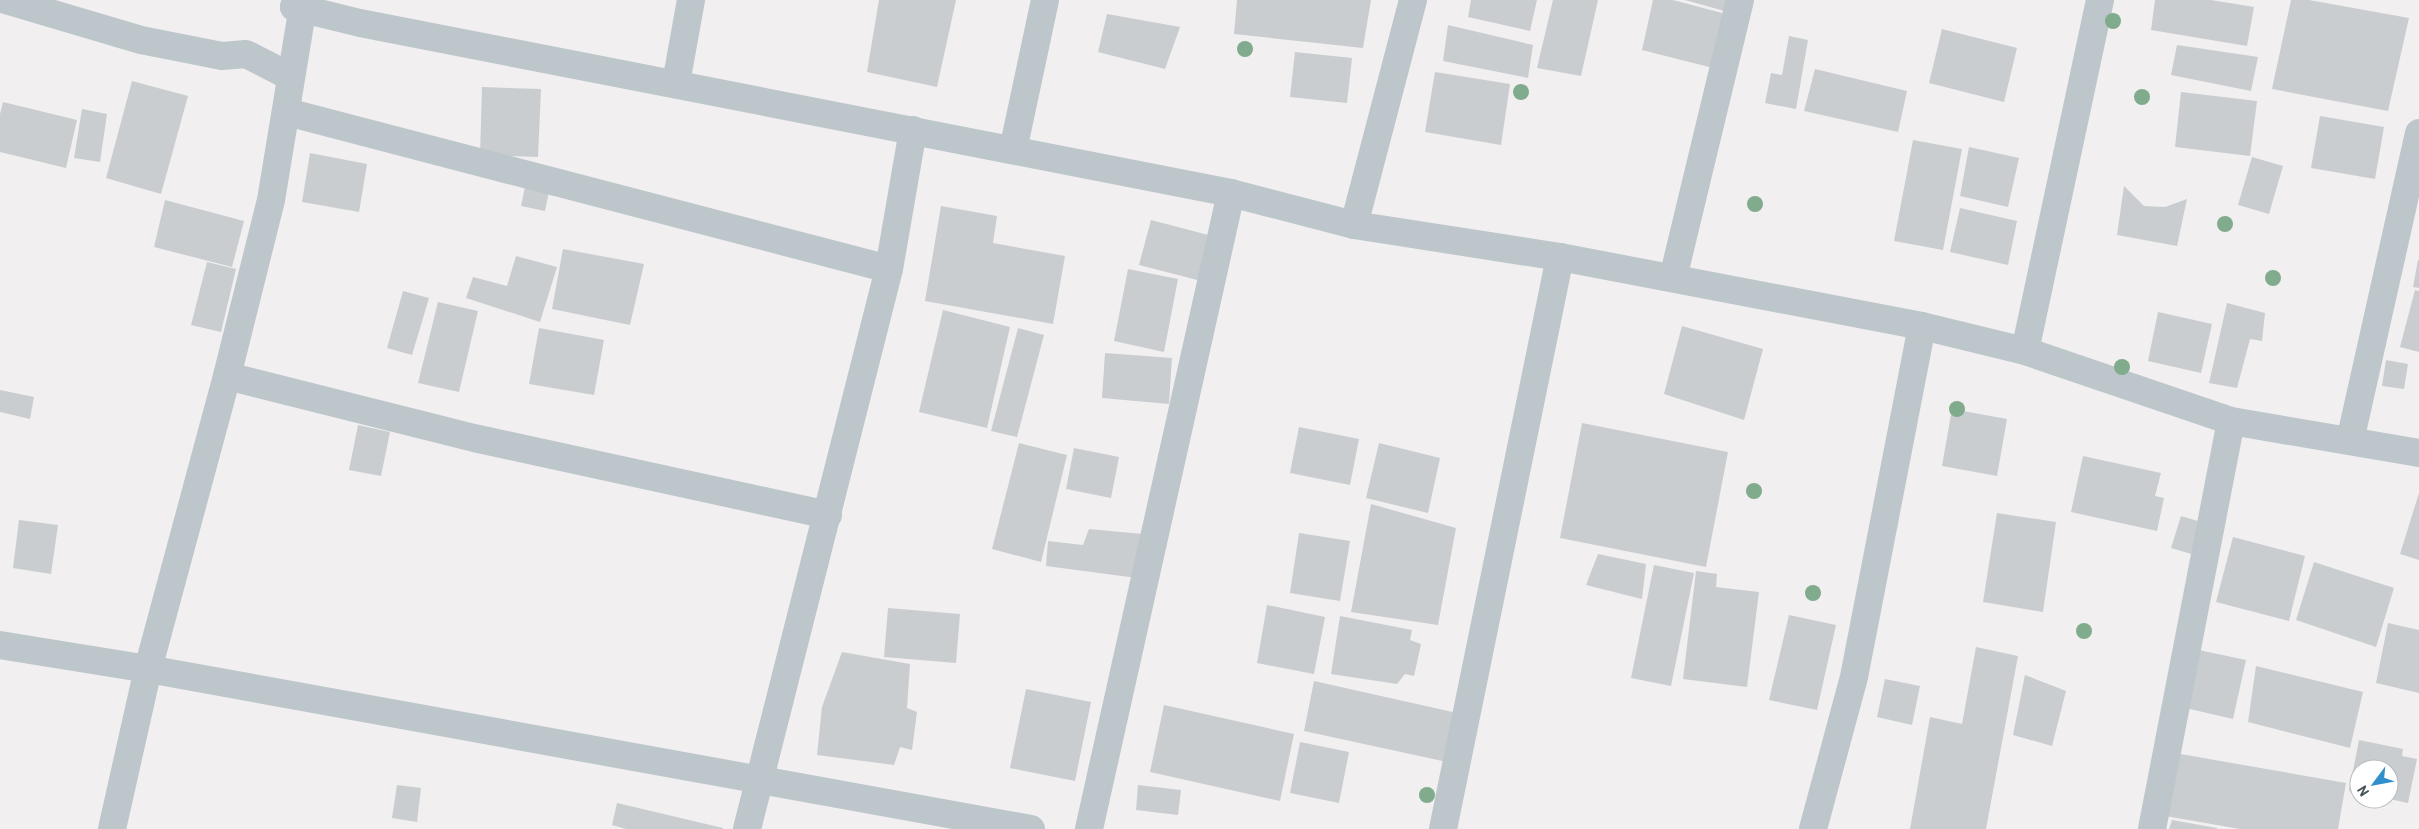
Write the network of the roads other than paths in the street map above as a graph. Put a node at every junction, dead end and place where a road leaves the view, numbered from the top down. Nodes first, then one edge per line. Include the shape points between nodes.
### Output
1 (6, 0) edge
2 (691, 0) edge
3 (1045, 0) edge
4 (1413, 0) edge
5 (1740, 0) edge
6 (2100, 0) edge
7 (295, 4) edge
8 (291, 77) junction
9 (676, 83) junction
10 (287, 112) junction
11 (913, 130) junction
12 (2419, 133) edge
13 (1013, 150) junction
14 (1231, 193) junction
15 (1354, 225) junction
16 (1560, 257) junction
17 (889, 268) junction
18 (1673, 278) junction
19 (1922, 326) junction
20 (2025, 351) junction
21 (228, 376) junction
22 (2231, 421) junction
23 (2350, 441) junction
24 (2419, 453) edge
25 (828, 515) junction
26 (0, 645) edge
27 (148, 668) junction
28 (758, 780) junction
29 (112, 829) edge
30 (747, 829) edge
31 (1031, 829) edge
32 (1090, 829) edge
33 (1443, 829) edge
34 (1813, 829) edge
35 (2152, 829) edge

1 - 8 street via 141,40 222,56 246,54
2 - 9 street
3 - 13 street
4 - 15 street
5 - 18 street
6 - 20 street
7 - 8 street via 302,12
7 - 9 street via 360,23
8 - 10 street
9 - 11 street
10 - 17 street
10 - 21 street via 271,200
11 - 13 street
11 - 17 street
12 - 23 street
13 - 14 street
14 - 15 street
14 - 32 street
15 - 16 street
16 - 18 street
16 - 33 street
17 - 25 street
18 - 19 street
19 - 20 street
19 - 34 street via 1854,677
20 - 22 street
21 - 25 street via 474,438
21 - 27 street
22 - 23 street
22 - 35 street
23 - 24 street
25 - 28 street
26 - 27 street
27 - 28 street
27 - 29 street
28 - 30 street
28 - 31 street

